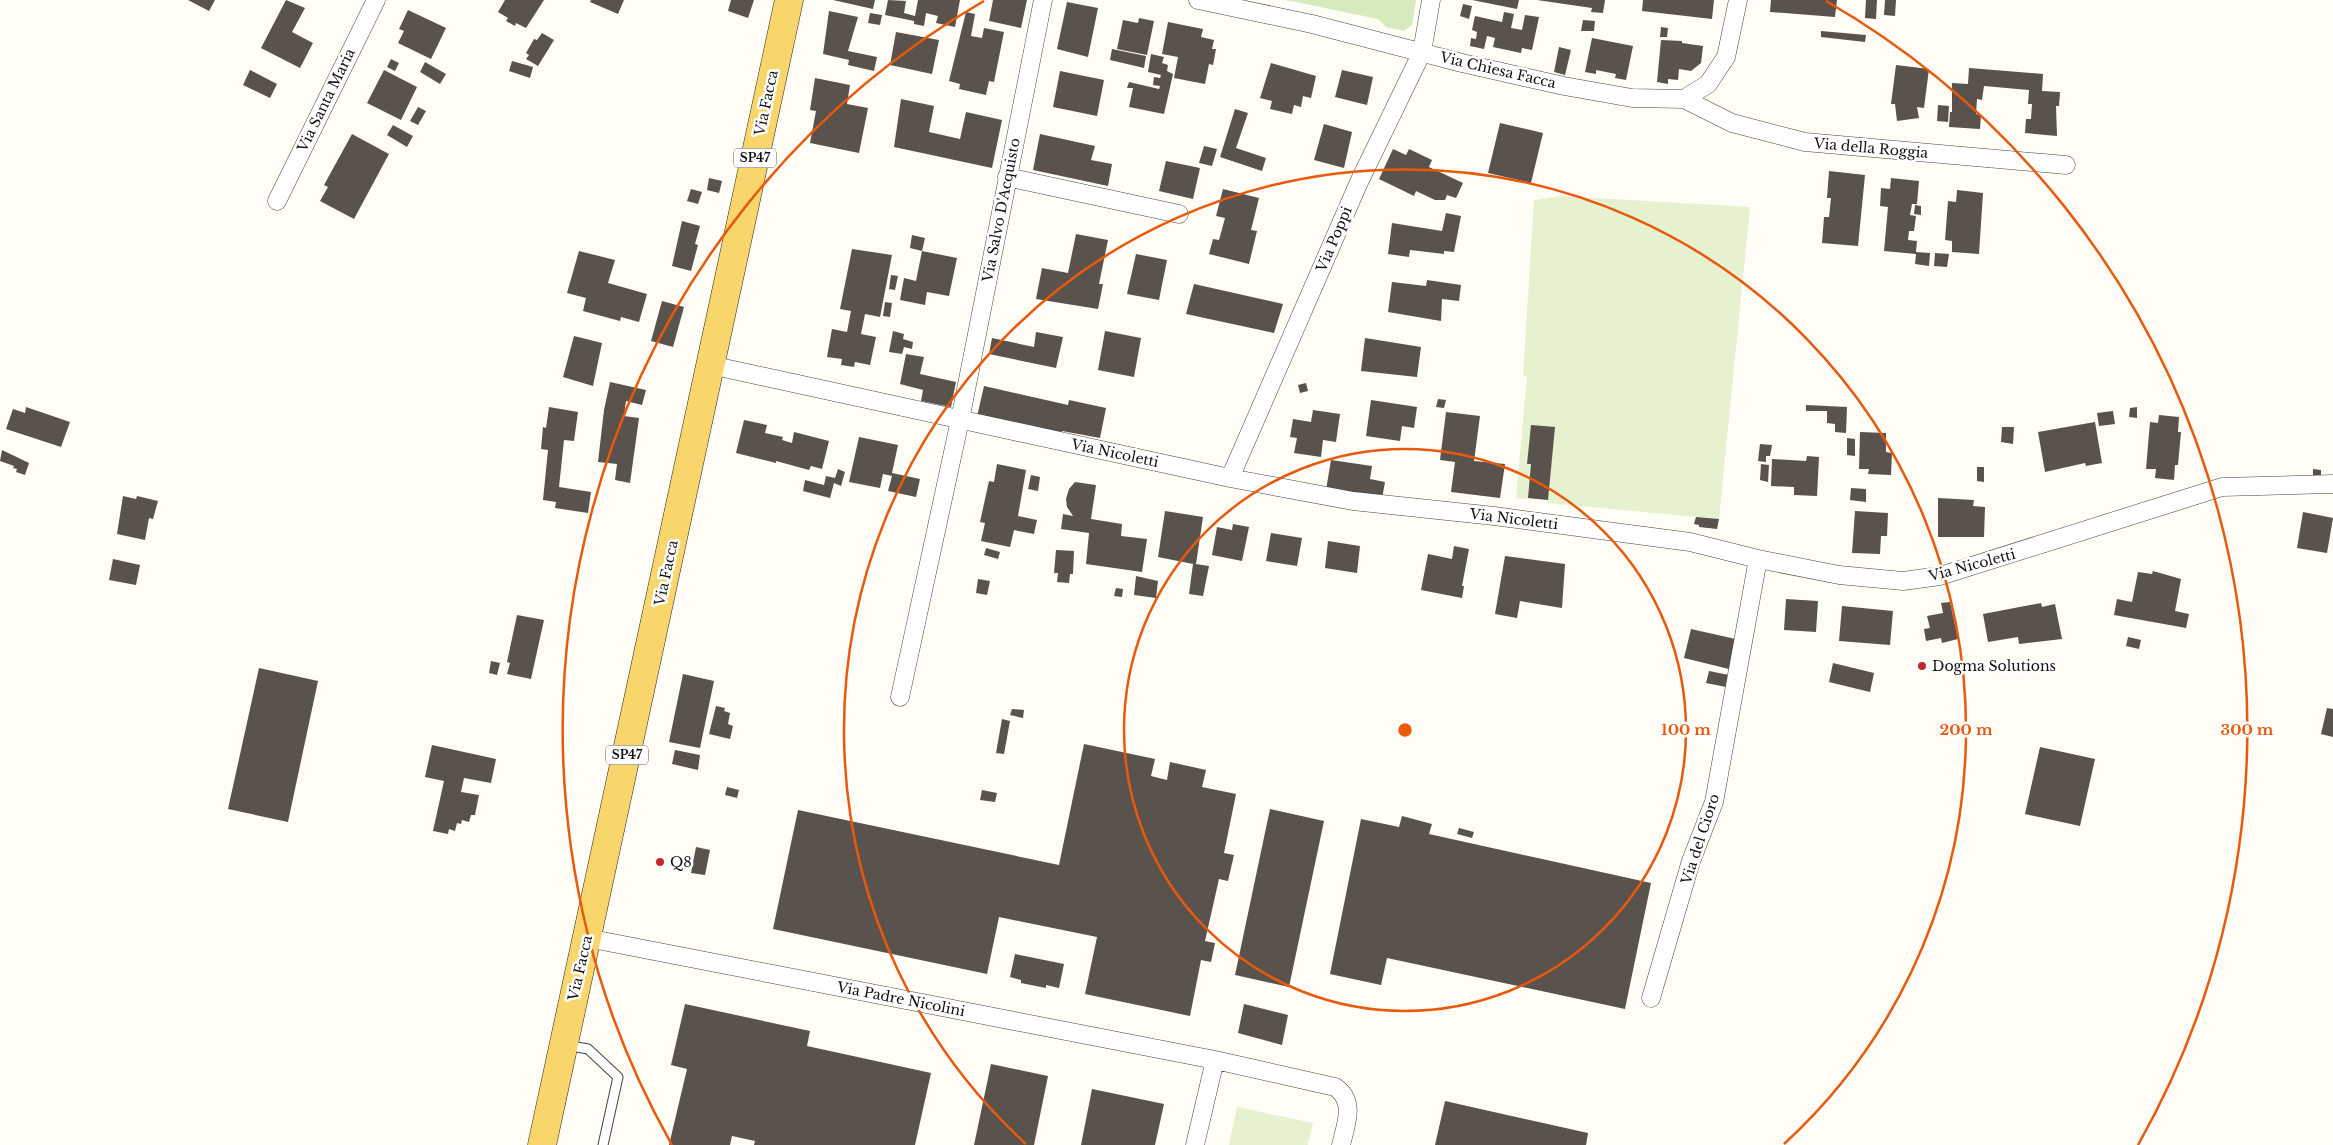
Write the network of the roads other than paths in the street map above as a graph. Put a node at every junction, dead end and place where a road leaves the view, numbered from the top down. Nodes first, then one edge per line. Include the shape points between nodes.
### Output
1 (376, 0) edge
2 (789, 0) edge
3 (1043, 0) edge
4 (1198, 0) edge
5 (1431, 0) edge
6 (1738, 0) edge
7 (1422, 52) junction
8 (1684, 99) junction
9 (2066, 165) dead end
10 (1007, 176) junction
11 (277, 201) dead end
12 (1179, 214) dead end
13 (710, 365) junction
14 (960, 420) junction
15 (1230, 478) junction
16 (2333, 484) edge
17 (1758, 559) junction
18 (900, 697) dead end
19 (587, 938) junction
20 (1651, 998) dead end
21 (563, 1044) junction
22 (1215, 1060) junction
23 (542, 1145) edge
24 (603, 1145) edge
25 (1195, 1145) edge
26 (1342, 1145) edge

1 - 11 street, Via Santa Maria
2 - 13 main road, Via Facca / SP47
3 - 10 street, Via Salvo D'Acquisto
4 - 7 street, Via Chiesa Facca
5 - 7 street, Via Poppi
6 - 8 street via 1726,57 1708,84
7 - 8 street, Via Chiesa Facca via 1574,88 1632,98
7 - 15 street, Via Poppi via 1359,182
8 - 9 street, Via della Roggia via 1732,123 1805,142
10 - 12 street
10 - 14 street, Via Salvo D'Acquisto
13 - 14 street, Via Nicoletti
13 - 19 main road, Via Facca / SP47
14 - 15 street, Via Nicoletti
14 - 18 street, Via Salvo D'Acquisto
15 - 17 street, Via Nicoletti via 1353,500 1690,542
16 - 17 street, Via Nicoletti via 2222,487 1940,576 1903,581
17 - 20 street, Via del Cioro via 1714,802 1691,861
19 - 21 main road, Via Facca / SP47
19 - 22 street, Via Padre Nicolini
21 - 23 main road, Via Facca / SP47
21 - 24 lane via 588,1049 618,1077
22 - 25 street
22 - 26 street, Via Padre Nicolini via 1335,1087 1344,1093 1349,1108

